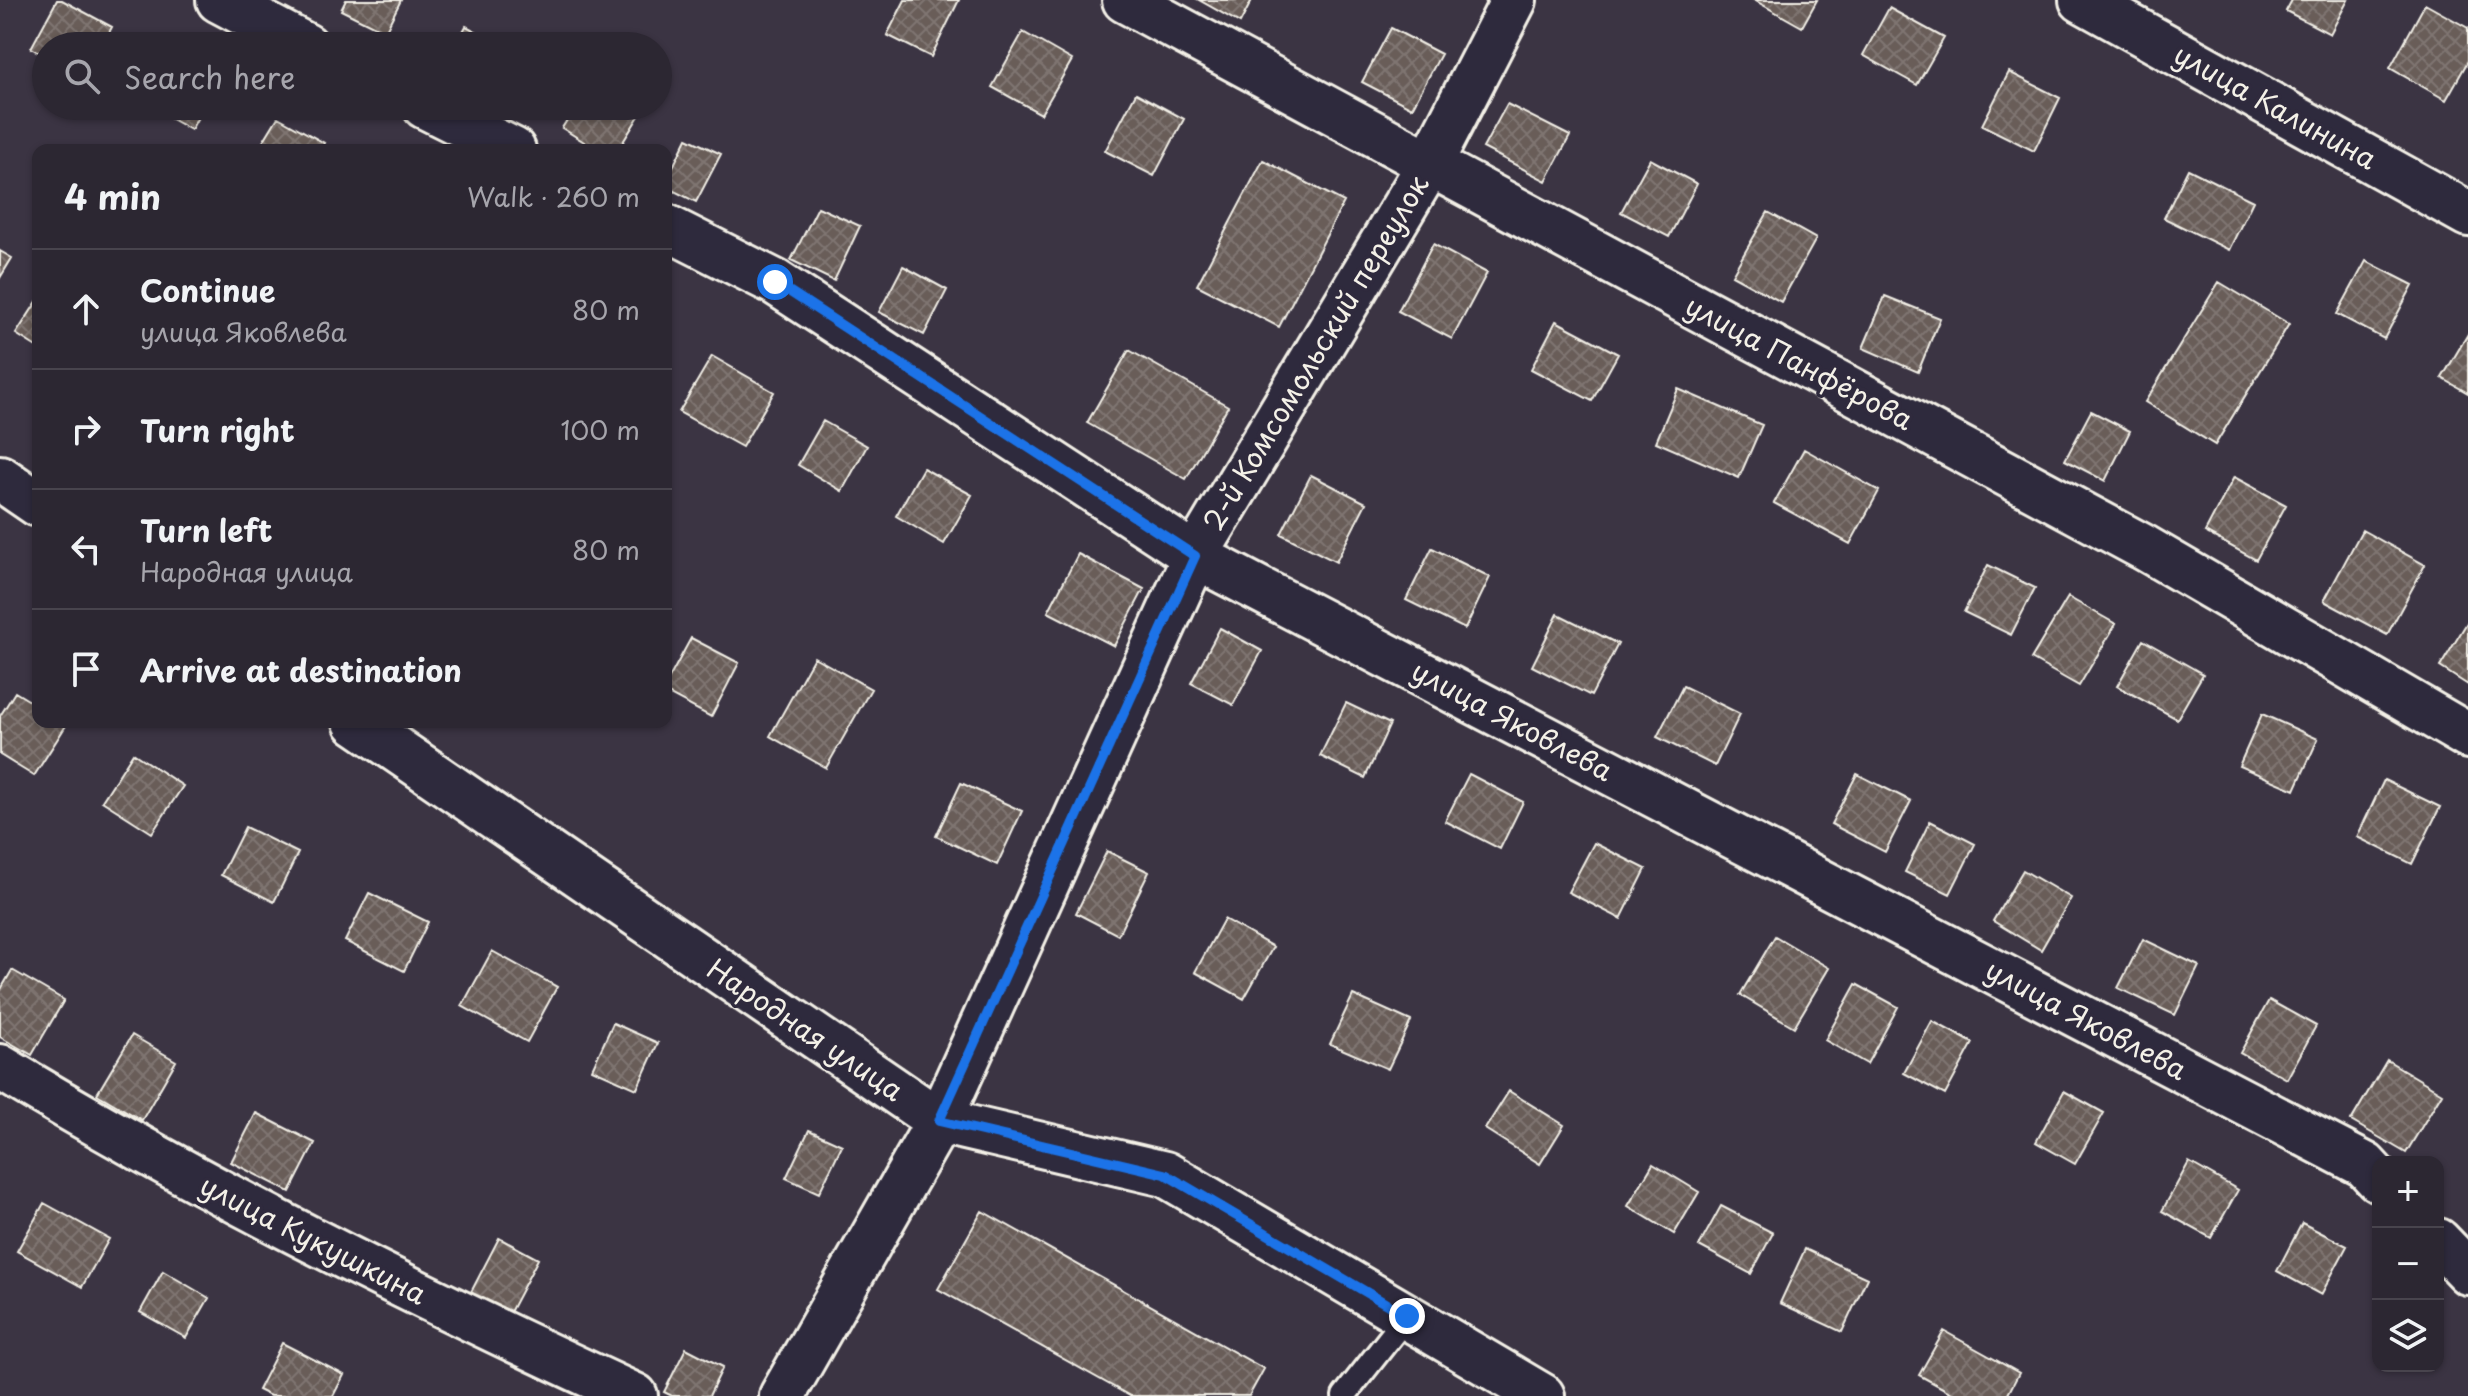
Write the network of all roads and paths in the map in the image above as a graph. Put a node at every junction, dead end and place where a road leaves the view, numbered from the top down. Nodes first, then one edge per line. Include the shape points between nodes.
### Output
1 (219, 0) edge
2 (1125, 0) edge
3 (1514, 0) edge
4 (2082, 0) edge
5 (280, 32) edge
6 (453, 120) edge
7 (501, 144) edge
8 (1429, 165) junction
9 (2468, 214) edge
10 (672, 230) edge
11 (0, 478) edge
12 (32, 500) edge
13 (1195, 556) junction
14 (365, 728) edge
15 (2468, 736) edge
16 (0, 1067) edge
17 (939, 1121) junction
18 (2372, 1173) edge
19 (2444, 1247) edge
20 (2468, 1272) edge
21 (1407, 1316) junction
22 (635, 1396) edge
23 (782, 1396) edge
24 (1344, 1396) edge
25 (1542, 1396) edge

1 - 5 street
2 - 8 street, улица Панфёрова
3 - 8 street, 2-й Комсомольский переулок
4 - 9 street, улица Калинина
6 - 7 street
8 - 13 street, 2-й Комсомольский переулок
8 - 15 street, улица Панфёрова via 2145,548
10 - 13 street, улица Яковлева via 775,282
11 - 12 street
13 - 17 street, 2-й Комсомольский переулок
13 - 18 street, улица Яковлева
14 - 17 street, Народная улица
16 - 22 street, улица Кукушкина via 282,1227
17 - 21 street, Народная улица via 1165,1174
17 - 23 street, 2-й Комсомольский переулок
19 - 20 street
21 - 24 lane
21 - 25 street, Народная улица

